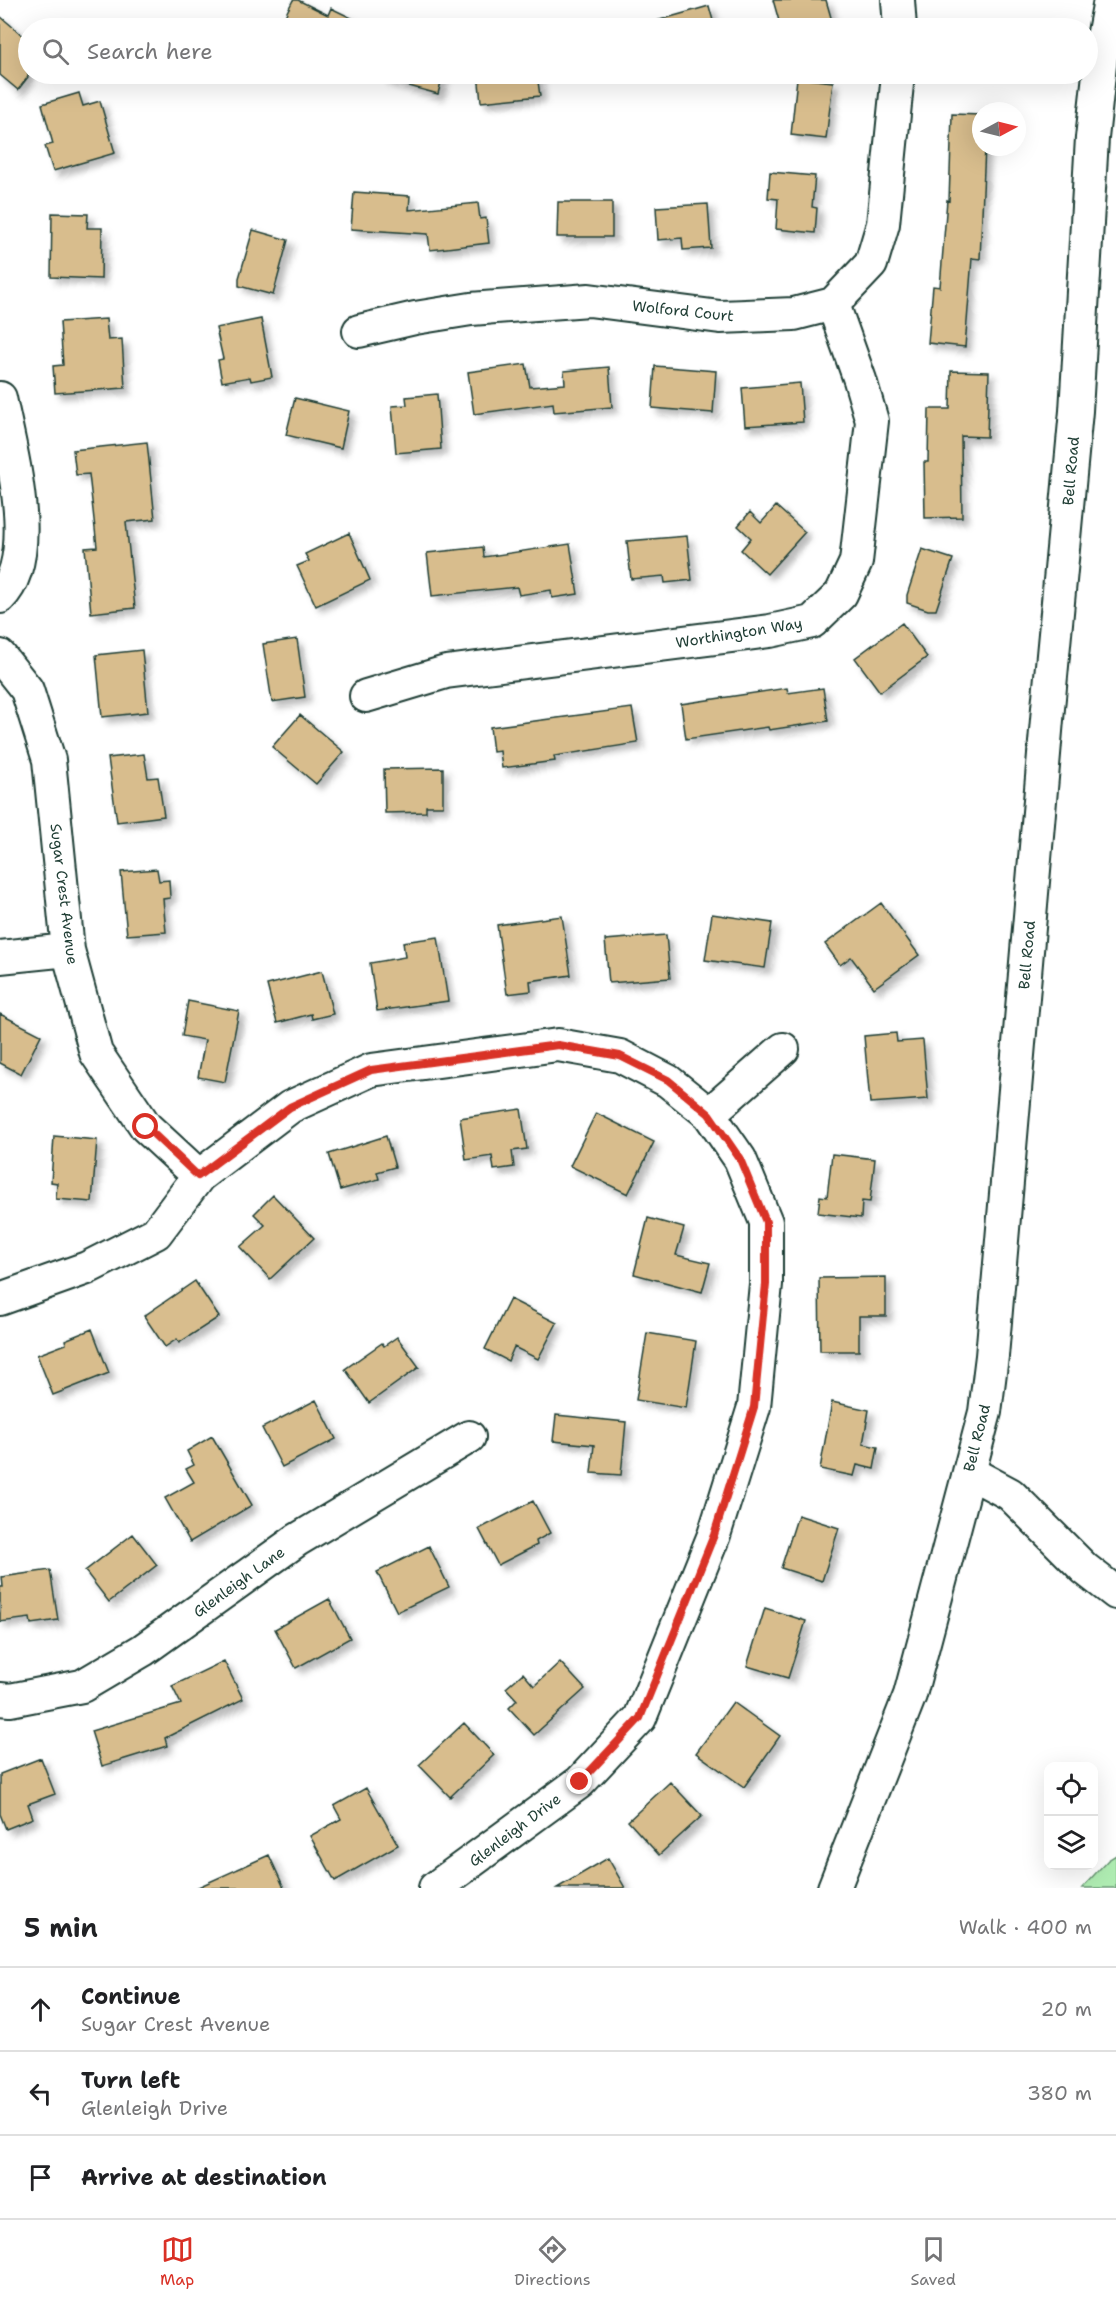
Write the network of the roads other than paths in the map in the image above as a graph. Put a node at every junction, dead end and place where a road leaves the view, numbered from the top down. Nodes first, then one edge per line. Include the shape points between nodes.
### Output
1 (898, 0) edge
2 (1110, 0) edge
3 (899, 18) edge
4 (1098, 83) edge
5 (897, 84) edge
6 (1098, 84) edge
7 (833, 304) junction
8 (359, 331) dead end
9 (0, 398) edge
10 (0, 597) edge
11 (0, 656) edge
12 (366, 696) dead end
13 (68, 950) junction
14 (0, 957) edge
15 (783, 1049) dead end
16 (709, 1114) junction
17 (198, 1176) junction
18 (0, 1299) edge
19 (469, 1437) dead end
20 (969, 1472) junction
21 (1116, 1593) edge
22 (0, 1699) edge
23 (435, 1888) edge
24 (834, 1888) edge

1 - 3 street
2 - 4 street, Bell Road
5 - 7 street via 883,224 871,264
6 - 20 street, Bell Road via 1076,411 992,1356 984,1412
7 - 8 street, Wolford Court via 794,314 720,317 589,300 471,309
7 - 12 street, Worthington Way via 872,421 856,562 841,594 812,622 770,631 446,672
9 - 10 street via 21,524 19,562
11 - 13 street, Sugar Crest Avenue via 27,690 49,760
13 - 14 street
13 - 17 street, Sugar Crest Avenue via 96,1053 146,1127
15 - 16 street
16 - 17 street, Glenleigh Drive via 668,1080 620,1056 558,1045 371,1070 290,1107
16 - 23 street, Glenleigh Drive via 740,1159 766,1222 766,1284 754,1407 714,1535 640,1718 580,1782
17 - 18 street, Glenleigh Drive via 156,1233 87,1268
19 - 22 street, Glenleigh Lane via 297,1540 143,1650 82,1686
20 - 21 street via 1010,1494 1085,1569
20 - 24 street, Bell Road via 910,1695

